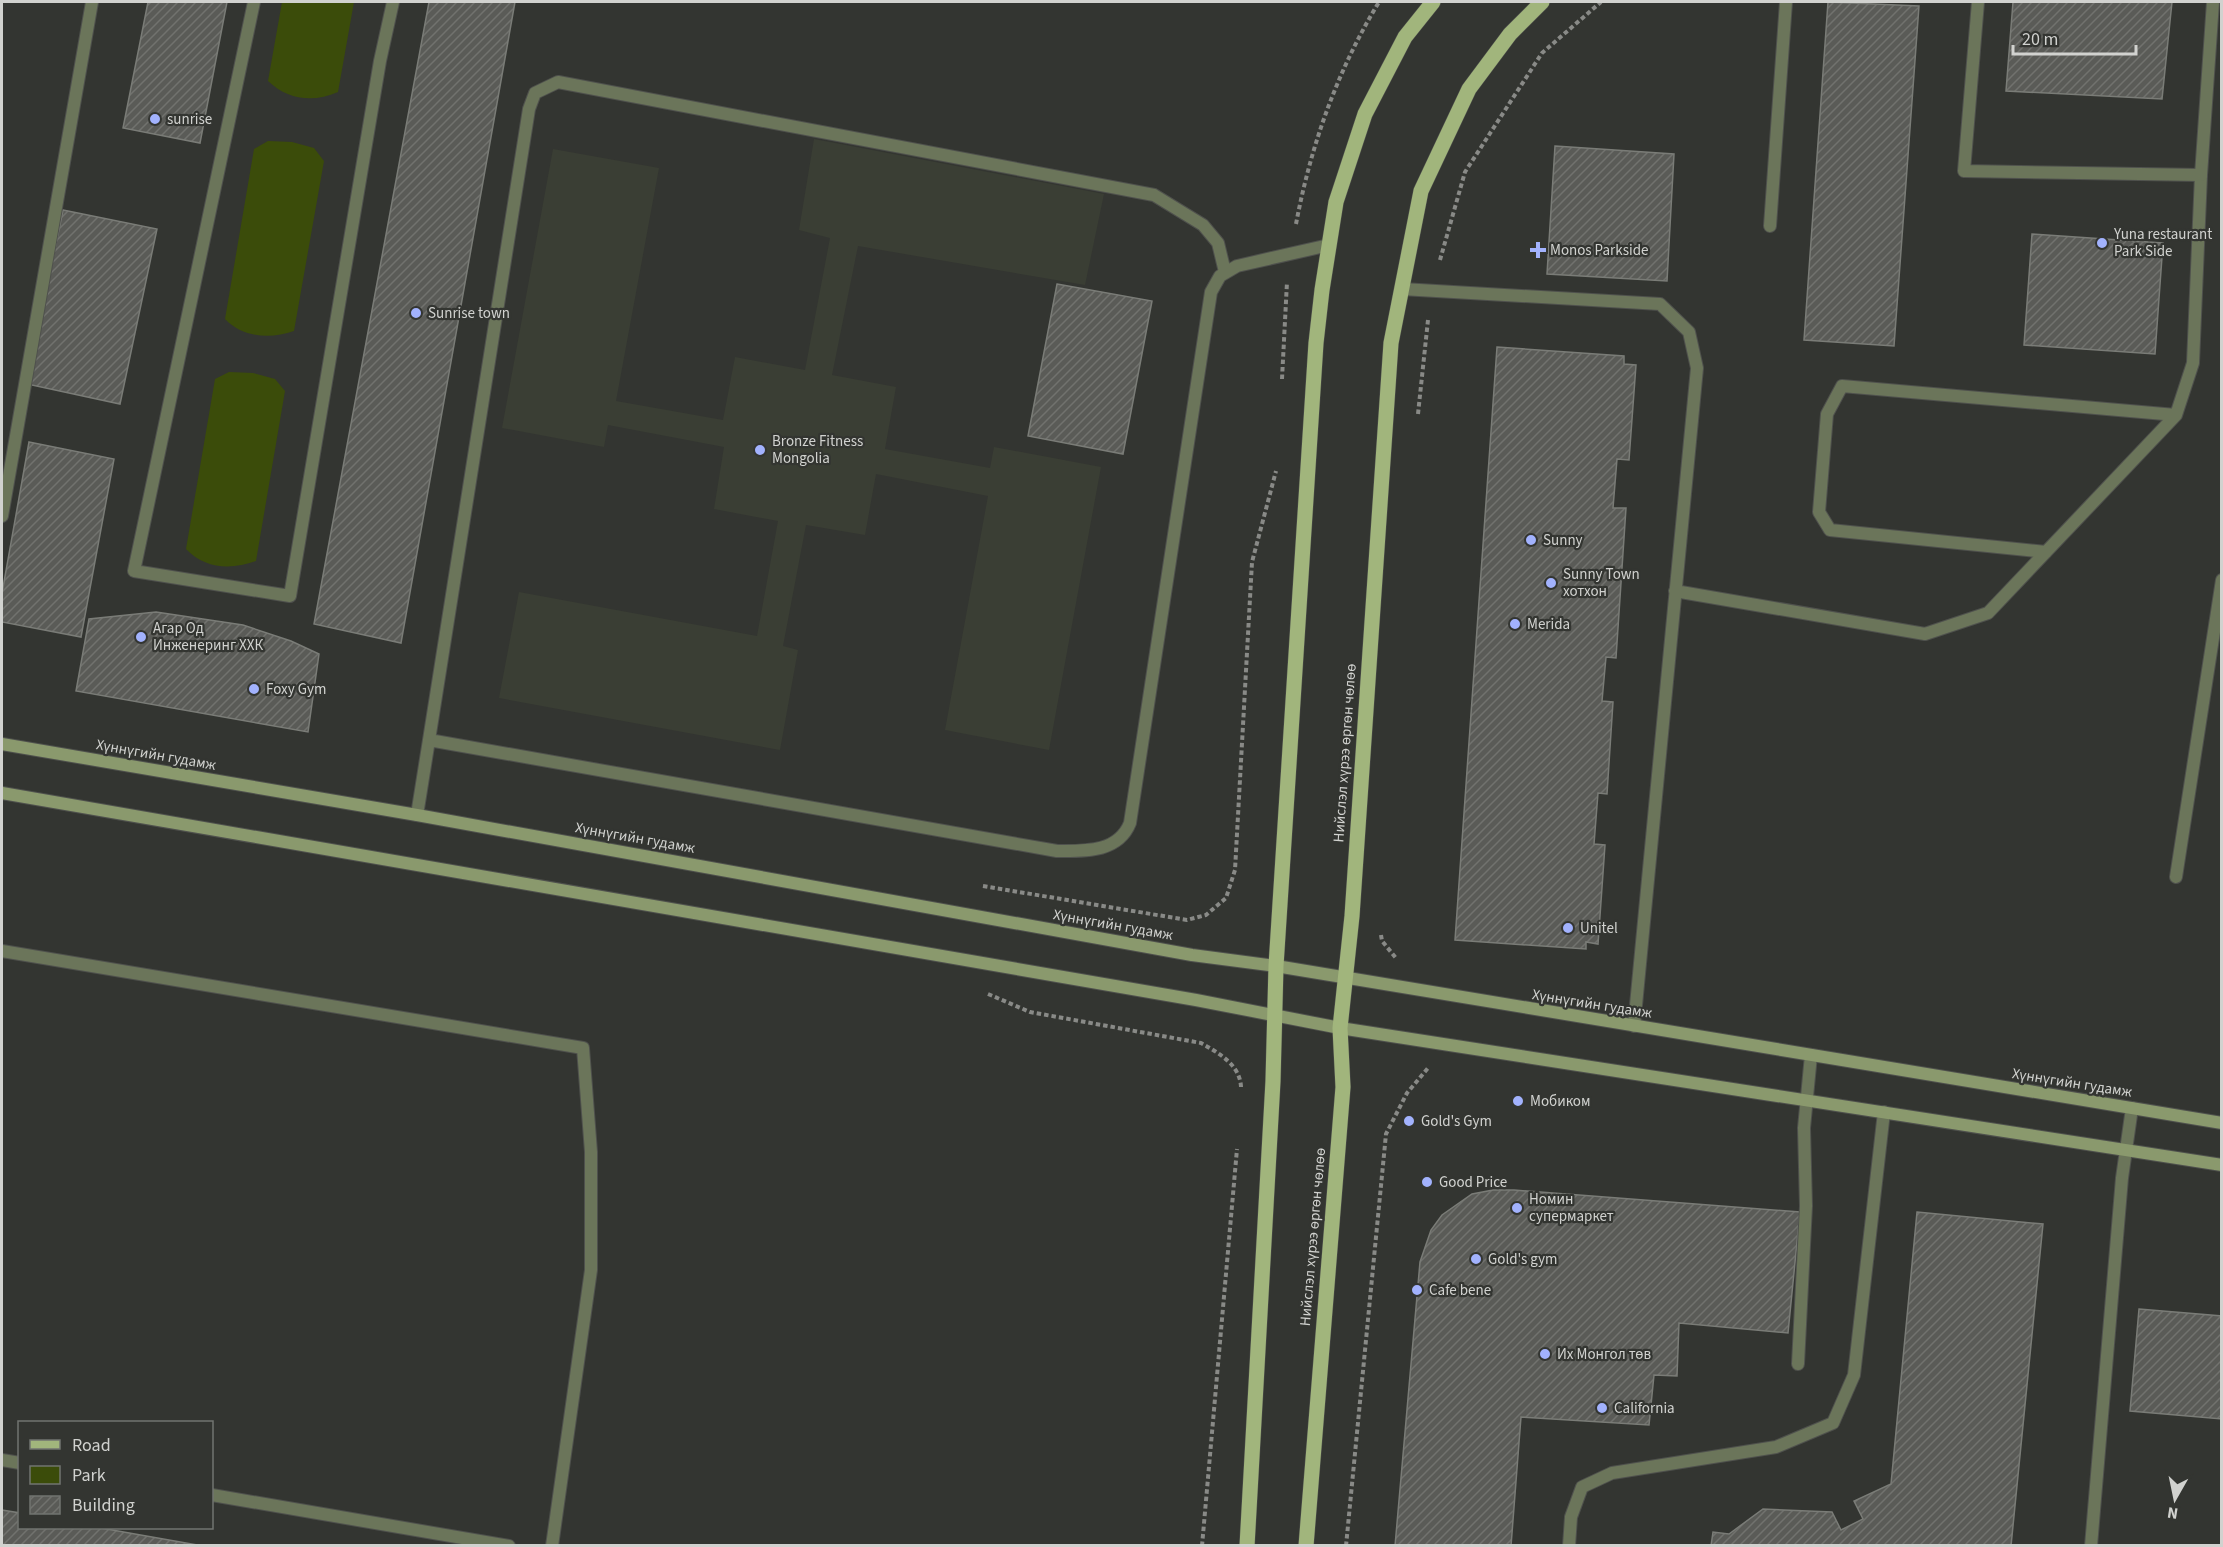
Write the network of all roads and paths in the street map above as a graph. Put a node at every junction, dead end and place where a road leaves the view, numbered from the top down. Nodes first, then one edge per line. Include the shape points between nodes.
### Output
1 (92, 2) edge
2 (254, 2) edge
3 (393, 2) edge
4 (1379, 2) edge
5 (1433, 2) edge
6 (1542, 2) edge
7 (1786, 2) edge
8 (1978, 2) edge
9 (2214, 2) edge
10 (2201, 175) junction
11 (1770, 226) dead end
12 (1329, 245) junction
13 (1290, 253) junction
14 (1225, 272) junction
15 (1402, 289) junction
16 (1281, 388) dead end
17 (2176, 415) junction
18 (1277, 462) dead end
19 (2, 516) edge
20 (2046, 552) junction
21 (2222, 580) edge
22 (1675, 591) junction
23 (429, 740) junction
24 (2, 744) edge
25 (2, 793) edge
26 (417, 814) junction
27 (2176, 877) dead end
28 (1187, 920) dead end
29 (1380, 932) dead end
30 (2, 951) edge
31 (1402, 964) dead end
32 (1276, 966) junction
33 (1344, 978) junction
34 (981, 991) dead end
35 (1274, 1014) junction
36 (1634, 1026) junction
37 (1341, 1028) junction
38 (1811, 1055) junction
39 (1430, 1066) dead end
40 (1241, 1095) dead end
41 (1806, 1099) junction
42 (2132, 1108) junction
43 (1884, 1112) junction
44 (2222, 1123) edge
45 (1238, 1138) dead end
46 (2126, 1150) junction
47 (2222, 1165) edge
48 (1798, 1364) dead end
49 (2, 1460) edge
50 (18, 1463) edge
51 (213, 1495) edge
52 (508, 1545) edge
53 (552, 1545) edge
54 (1202, 1545) edge
55 (1247, 1545) edge
56 (1306, 1545) edge
57 (1346, 1545) edge
58 (1569, 1545) edge
59 (2091, 1545) edge

1 - 19 street
2 - 3 street via 134,571 290,596
4 - 13 path via 1331,95 1313,149
5 - 12 main road via 1405,37 1365,114 1336,202
6 - 15 main road, Нийслэл хүрээ өргөн чөлөө via 1510,34 1469,89 1421,192
7 - 11 street
8 - 10 street via 1964,171
9 - 10 street
10 - 17 street via 2193,363
12 - 13 street
12 - 32 main road via 1316,343
13 - 14 street via 1246,262
13 - 16 path
14 - 23 street via 1217,280 1210,300 1130,823 1124,835 1112,843 1084,851 1057,851
14 - 23 street via 1218,243 1203,225 1154,195 558,82 535,93 529,109
15 - 22 street via 1660,304 1689,332 1697,368
15 - 33 main road, Нийслэл хүрээ өргөн чөлөө via 1391,343 1352,916
17 - 20 street
17 - 20 street via 1842,386 1827,414 1818,512 1830,530
18 - 28 path via 1252,562 1235,870 1226,898 1206,915
20 - 22 street via 1988,613 1925,634
21 - 27 street
22 - 36 street
23 - 26 street
24 - 26 main road, Хүннүгийн гудамж
25 - 35 main road
26 - 32 main road, Хүннүгийн гудамж via 1192,955
29 - 31 path via 1382,941
30 - 53 street via 583,1048 591,1152 591,1270
32 - 33 main road, Хүннүгийн гудамж
32 - 35 main road
33 - 36 main road, Хүннүгийн гудамж
33 - 37 main road, Нийслэл хүрээ өргөн чөлөө
34 - 40 path via 1030,1012 1201,1043 1224,1055 1241,1077
35 - 37 main road
35 - 55 main road
36 - 38 main road, Хүннүгийн гудамж
37 - 41 main road
37 - 56 main road, Нийслэл хүрээ өргөн чөлөө via 1343,1087
38 - 41 street
38 - 42 main road, Хүннүгийн гудамж
39 - 57 path via 1407,1093 1386,1134
41 - 43 main road
41 - 48 street via 1806,1206
42 - 44 main road, Хүннүгийн гудамж
42 - 46 street
43 - 46 main road
43 - 58 street via 1854,1375 1833,1423 1776,1447 1612,1473 1582,1487 1571,1517
45 - 54 path
46 - 47 main road
46 - 59 street
49 - 50 street
51 - 52 street

